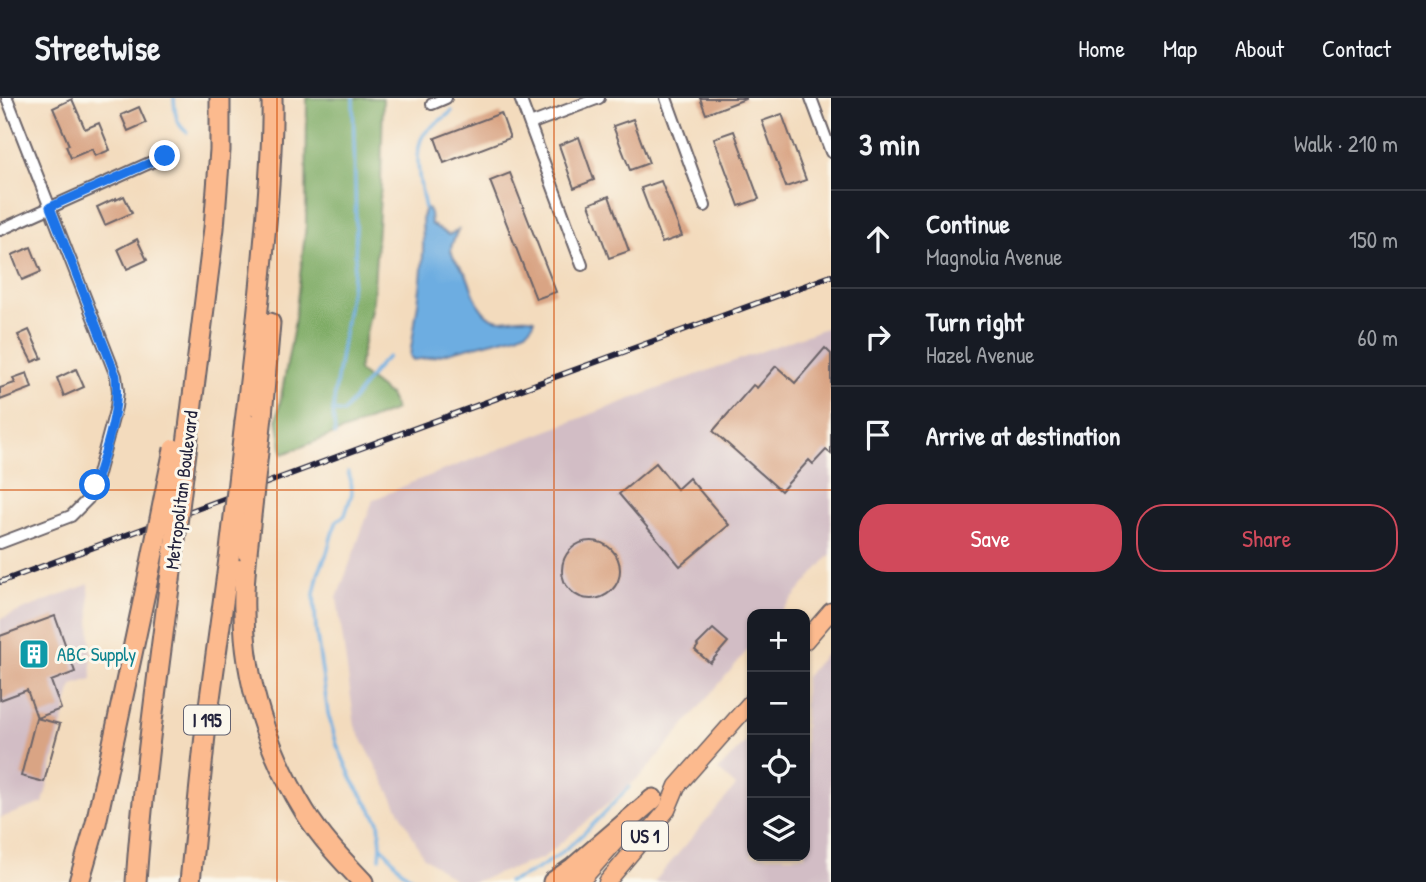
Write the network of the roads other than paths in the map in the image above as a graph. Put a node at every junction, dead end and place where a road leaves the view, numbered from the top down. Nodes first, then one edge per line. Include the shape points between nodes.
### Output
1 (7, 98) edge
2 (220, 98) edge
3 (274, 98) edge
4 (446, 98) edge
5 (520, 98) edge
6 (599, 98) edge
7 (666, 98) edge
8 (811, 98) edge
9 (432, 104) dead end
10 (530, 124) junction
11 (831, 152) edge
12 (165, 156) dead end
13 (705, 206) dead end
14 (50, 207) junction
15 (0, 230) edge
16 (582, 265) dead end
17 (180, 446) junction
18 (0, 543) edge
19 (238, 556) junction
20 (831, 611) edge
21 (810, 635) edge
22 (747, 707) edge
23 (677, 786) junction
24 (653, 799) junction
25 (79, 882) edge
26 (136, 882) edge
27 (190, 882) edge
28 (363, 882) edge
29 (553, 882) edge
30 (580, 882) edge
31 (607, 882) edge

1 - 14 street
2 - 17 highway, Metropolitan Boulevard via 215,228
3 - 19 highway, I 195, bridge via 253,419
4 - 9 street
5 - 10 street
6 - 10 street
7 - 13 street
8 - 11 street
10 - 16 street
12 - 14 street
14 - 15 street
14 - 18 street via 116,376 116,407 88,499 71,516
17 - 25 highway, bridge
17 - 26 highway, Metropolitan Boulevard, bridge via 170,580
19 - 27 highway, I 195 via 204,748
19 - 28 highway via 250,669 269,739 306,813
20 - 21 main road
22 - 23 main road, US 1
23 - 24 main road, US 1
23 - 31 main road, US 1 via 667,810
24 - 29 highway
24 - 30 main road, US 1

